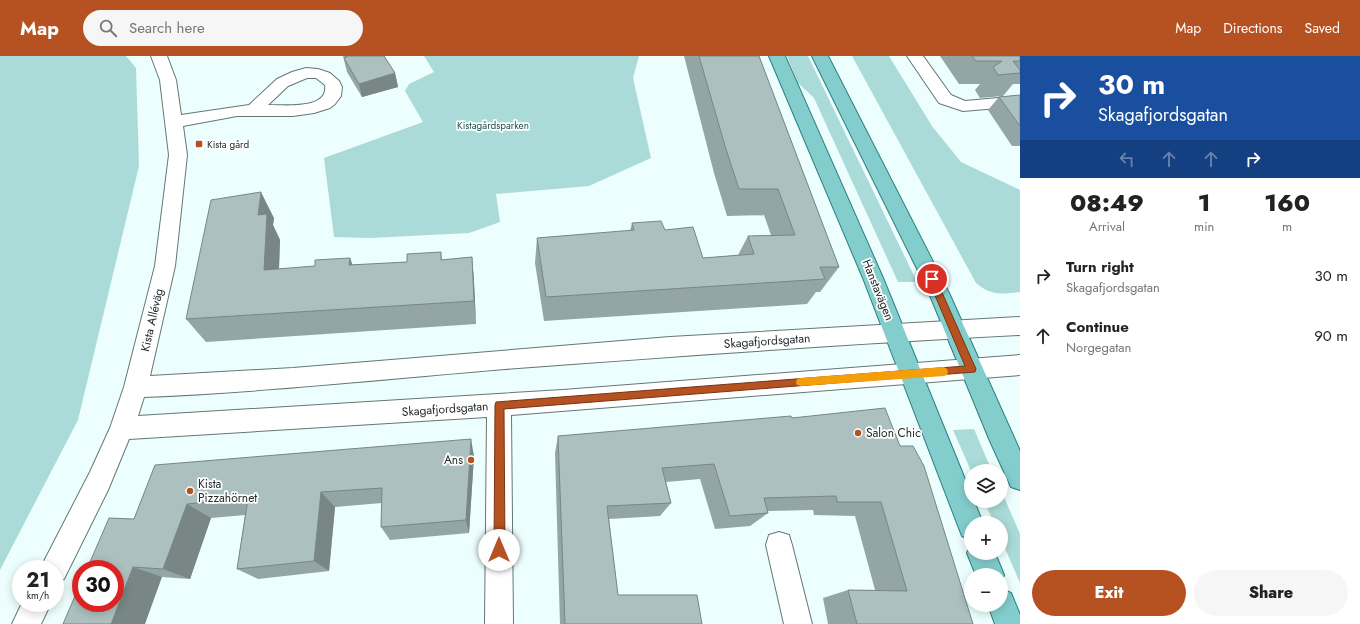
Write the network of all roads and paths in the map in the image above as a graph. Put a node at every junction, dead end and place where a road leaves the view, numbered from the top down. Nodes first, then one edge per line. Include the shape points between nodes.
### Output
1 (158, 56) edge
2 (777, 56) edge
3 (820, 56) edge
4 (915, 56) edge
5 (1020, 101) edge
6 (253, 110) dead end
7 (173, 122) junction
8 (1020, 326) edge
9 (955, 329) junction
10 (895, 332) junction
11 (1020, 365) edge
12 (972, 369) junction
13 (911, 374) junction
14 (136, 387) junction
15 (499, 405) junction
16 (122, 428) junction
17 (1020, 478) edge
18 (967, 516) edge
19 (778, 545) dead end
20 (59, 560) edge
21 (32, 612) edge
22 (1004, 612) edge
23 (26, 624) edge
24 (499, 624) edge
25 (798, 624) edge
26 (1009, 624) edge

1 - 7 street, Kista Alléväg via 168,80
2 - 10 main road, Hanstavägen
3 - 9 main road
4 - 5 street via 945,99 963,106
6 - 7 street
7 - 14 street, Kista Alléväg via 178,155 165,266
8 - 9 street, Skagafjordsgatan
9 - 10 street, Skagafjordsgatan
9 - 12 main road
10 - 13 main road, Hanstavägen
10 - 14 street, Skagafjordsgatan via 547,356 201,385
11 - 12 street, Skagafjordsgatan
12 - 13 street, Skagafjordsgatan
12 - 17 main road
13 - 15 street, Skagafjordsgatan
13 - 18 main road, Hanstavägen
14 - 16 street, Kista Alléväg
15 - 16 street, Skagafjordsgatan
15 - 24 street
16 - 20 street, Kista Alléväg via 99,481
19 - 25 street
21 - 23 street
22 - 26 main road

